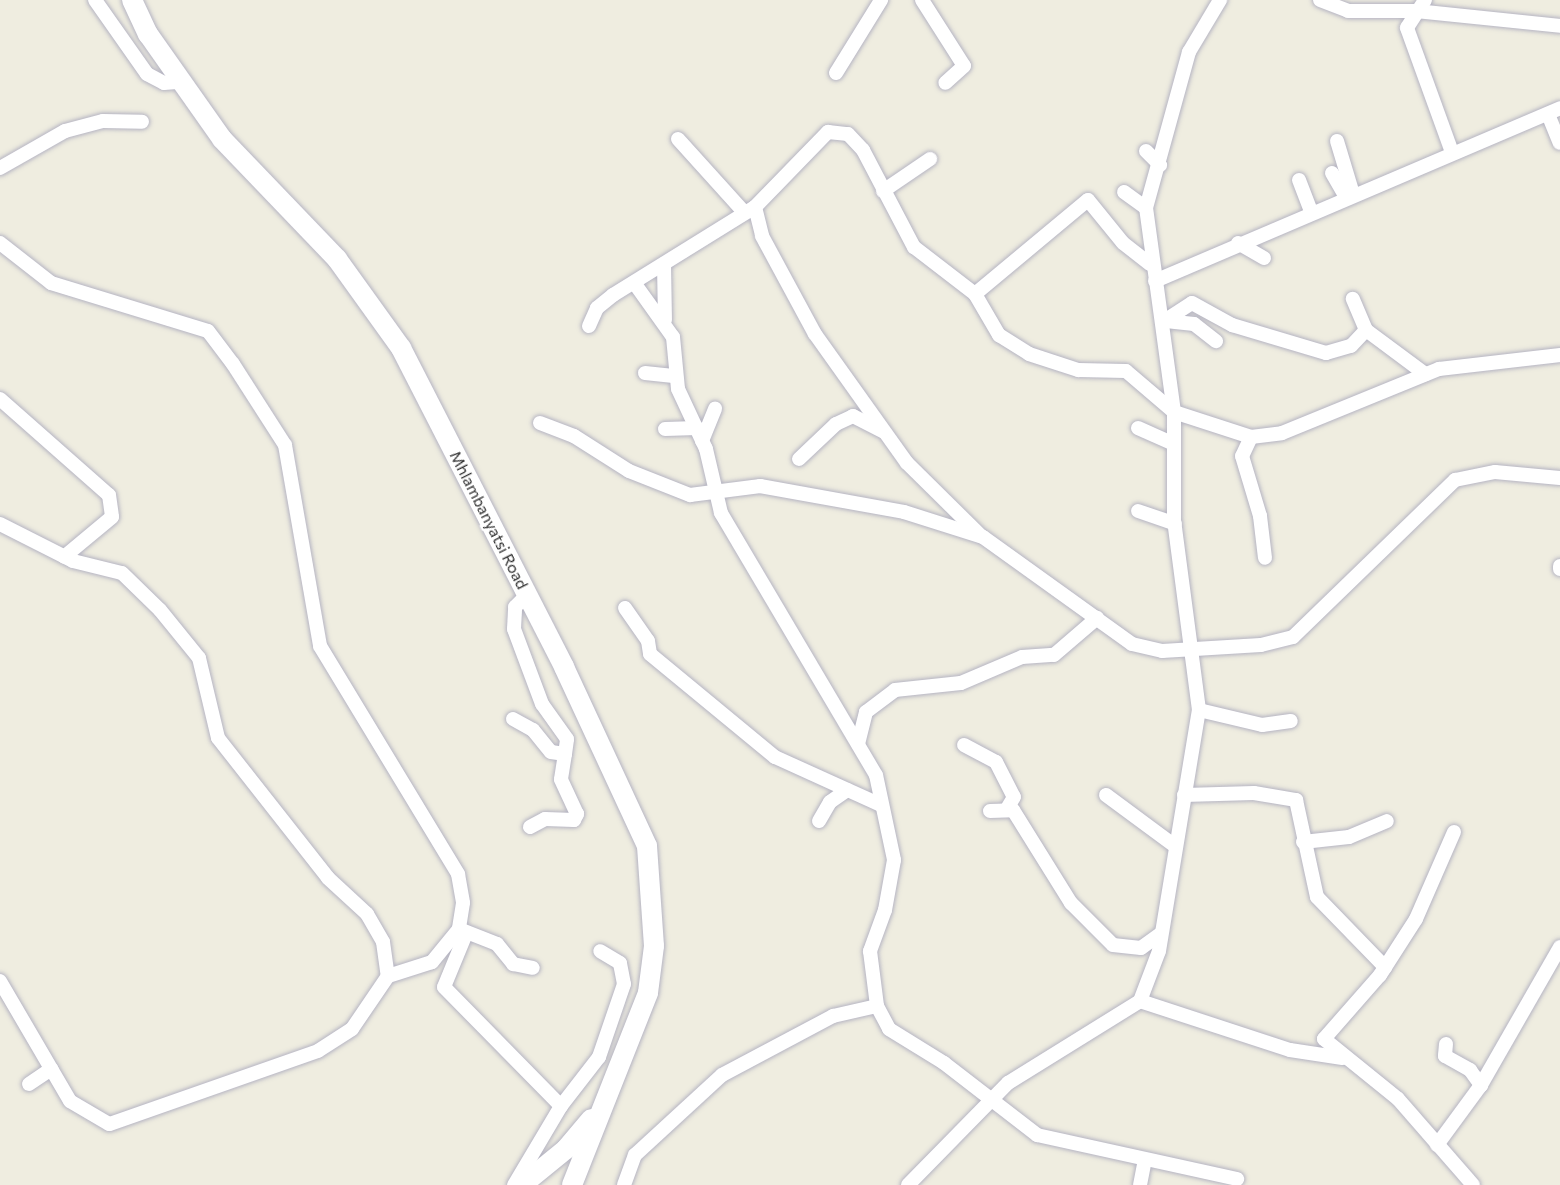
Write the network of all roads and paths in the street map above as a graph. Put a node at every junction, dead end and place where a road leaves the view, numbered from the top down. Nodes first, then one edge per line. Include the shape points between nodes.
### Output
1 (95, 0) edge
2 (132, 0) edge
3 (881, 0) edge
4 (922, 0) edge
5 (1220, 0) edge
6 (1320, 0) edge
7 (1420, 5) edge
8 (1560, 26) edge
9 (836, 73) dead end
10 (180, 82) junction
11 (945, 83) dead end
12 (1554, 111) edge
13 (142, 122) dead end
14 (678, 139) dead end
15 (1337, 141) dead end
16 (1560, 143) edge
17 (1146, 151) dead end
18 (1452, 152) junction
19 (930, 159) dead end
20 (1160, 165) junction
21 (0, 168) edge
22 (1332, 172) dead end
23 (1299, 180) dead end
24 (883, 191) junction
25 (1124, 192) dead end
26 (1349, 196) junction
27 (1146, 208) junction
28 (749, 210) junction
29 (1311, 212) junction
30 (0, 243) edge
31 (1238, 243) junction
32 (1264, 258) dead end
33 (664, 264) junction
34 (1150, 264) junction
35 (1155, 281) junction
36 (635, 284) junction
37 (975, 294) junction
38 (1353, 299) dead end
39 (665, 320) junction
40 (1164, 321) junction
41 (589, 326) dead end
42 (1366, 330) junction
43 (1216, 341) dead end
44 (1560, 355) edge
45 (645, 373) dead end
46 (1425, 374) junction
47 (676, 375) junction
48 (0, 399) edge
49 (715, 409) dead end
50 (1174, 412) junction
51 (540, 423) dead end
52 (1138, 428) dead end
53 (665, 429) dead end
54 (887, 434) junction
55 (699, 435) junction
56 (1251, 437) junction
57 (1174, 444) junction
58 (799, 459) dead end
59 (1560, 478) edge
60 (714, 495) junction
61 (1138, 512) dead end
62 (0, 524) edge
63 (1175, 524) junction
64 (983, 537) junction
65 (64, 556) junction
66 (1265, 558) dead end
67 (527, 595) junction
68 (625, 608) dead end
69 (1097, 618) junction
70 (1187, 647) junction
71 (1199, 710) junction
72 (513, 719) dead end
73 (1292, 722) dead end
74 (858, 744) junction
75 (964, 745) dead end
76 (565, 754) junction
77 (847, 790) junction
78 (1107, 795) dead end
79 (1184, 795) junction
80 (881, 805) junction
81 (1008, 807) junction
82 (990, 811) dead end
83 (819, 821) dead end
84 (1387, 821) dead end
85 (530, 827) dead end
86 (1454, 832) dead end
87 (1304, 842) junction
88 (1175, 846) junction
89 (462, 932) junction
90 (1160, 934) junction
91 (1560, 947) edge
92 (600, 951) dead end
93 (1385, 967) junction
94 (533, 968) dead end
95 (388, 976) junction
96 (0, 981) edge
97 (1140, 1001) junction
98 (877, 1006) junction
99 (1324, 1039) junction
100 (1446, 1044) dead end
101 (1290, 1050) junction
102 (1344, 1058) junction
103 (51, 1069) junction
104 (29, 1084) dead end
105 (1480, 1084) junction
106 (991, 1101) junction
107 (561, 1106) junction
108 (600, 1107) junction
109 (1437, 1145) junction
110 (1145, 1160) junction
111 (1237, 1179) dead end
112 (514, 1185) edge
113 (522, 1185) edge
114 (572, 1185) edge
115 (624, 1185) edge
116 (908, 1185) edge
117 (1140, 1185) edge
118 (1473, 1185) edge

1 - 10 street via 147,74 164,83
2 - 10 main road, Mhlambanyatsi Road
3 - 9 street
4 - 11 street via 964,66
5 - 20 street via 1189,52
6 - 7 street via 1348,11
7 - 8 street
7 - 18 street via 1407,28
10 - 67 main road, Mhlambanyatsi Road via 222,139 301,218 378,313 401,348
12 - 16 street
12 - 18 street
13 - 21 street via 103,121 65,131
14 - 28 street
15 - 26 street
17 - 20 street
18 - 26 street
19 - 24 street
20 - 27 street
22 - 26 street
23 - 29 street
24 - 28 street via 855,140 828,132
24 - 37 street via 914,247
25 - 27 street
26 - 29 street
27 - 34 street
28 - 33 street
28 - 54 street via 815,334
29 - 31 street
30 - 89 street via 51,283 208,331 233,364 285,445 320,646 458,874
31 - 32 street
31 - 35 street
33 - 36 street
33 - 39 street
34 - 35 street
34 - 37 street via 1123,243 1088,200
35 - 40 street
36 - 39 street
36 - 41 street via 597,308
37 - 50 street via 999,336 1029,354 1078,370 1126,371
38 - 42 street
39 - 47 street via 673,337
40 - 42 street via 1192,303 1232,325 1326,353 1351,346
40 - 43 street via 1194,324
40 - 50 street
42 - 46 street
44 - 46 street via 1494,358
45 - 47 street
46 - 56 street via 1282,433
47 - 55 street
48 - 65 street via 109,495 112,517
49 - 55 street
50 - 56 street
50 - 57 street
51 - 60 street via 574,436 629,471 690,495
52 - 57 street
53 - 55 street
54 - 58 street via 853,416
54 - 64 street via 907,463
55 - 60 street
56 - 66 street via 1242,456 1260,516
57 - 63 street
59 - 70 street via 1495,472 1455,480 1293,637 1261,645
60 - 64 street via 760,486 904,512
60 - 74 street
61 - 63 street
62 - 65 street
63 - 70 street
64 - 69 street
65 - 95 street via 122,573 199,658 218,738 328,878 367,914 383,942
67 - 76 street via 515,607 514,629 542,704 567,739
67 - 108 main road, Mhlambanyatsi Road via 647,846 654,946 648,993 637,1030
68 - 77 street via 648,641 650,654 665,668 775,757
69 - 70 street via 1132,644 1162,651
69 - 74 street via 1054,655 1022,657 961,683 895,690 866,712
70 - 71 street
71 - 73 street via 1262,725
71 - 79 street
72 - 76 street via 533,730 550,752
74 - 80 street via 876,775
75 - 81 street via 996,762 1014,797
76 - 85 street via 561,779 577,814 574,820 545,819
77 - 80 street
77 - 83 street via 830,802
78 - 88 street
79 - 87 street via 1288,796 1296,800
79 - 88 street
80 - 98 street via 894,860 885,910 870,951
81 - 82 street
81 - 90 street via 1093,931 1129,951
84 - 87 street via 1349,837
86 - 93 street via 1416,919
87 - 93 street via 1317,897
88 - 90 street
89 - 94 street via 497,944 513,964
89 - 95 street via 432,962
89 - 107 street via 444,987
90 - 97 street via 1150,984
91 - 105 street
92 - 107 street via 620,963 624,984 599,1057
93 - 99 street
95 - 103 street via 352,1029 318,1051 109,1124 70,1101
96 - 103 street
97 - 101 street
97 - 106 street via 1008,1083
98 - 106 street via 901,1041 944,1063
98 - 115 street via 833,1016 722,1075 635,1155
99 - 101 street
99 - 102 street
100 - 105 street via 1445,1056 1470,1070
101 - 102 street
102 - 109 street via 1398,1099
103 - 104 street
105 - 109 street
106 - 110 street via 1036,1135
106 - 116 street
107 - 112 street
108 - 113 main road, Mhlambanyatsi Road via 566,1149
108 - 114 main road, Mhlambanyatsi Road
109 - 118 street
110 - 111 street
110 - 117 street

